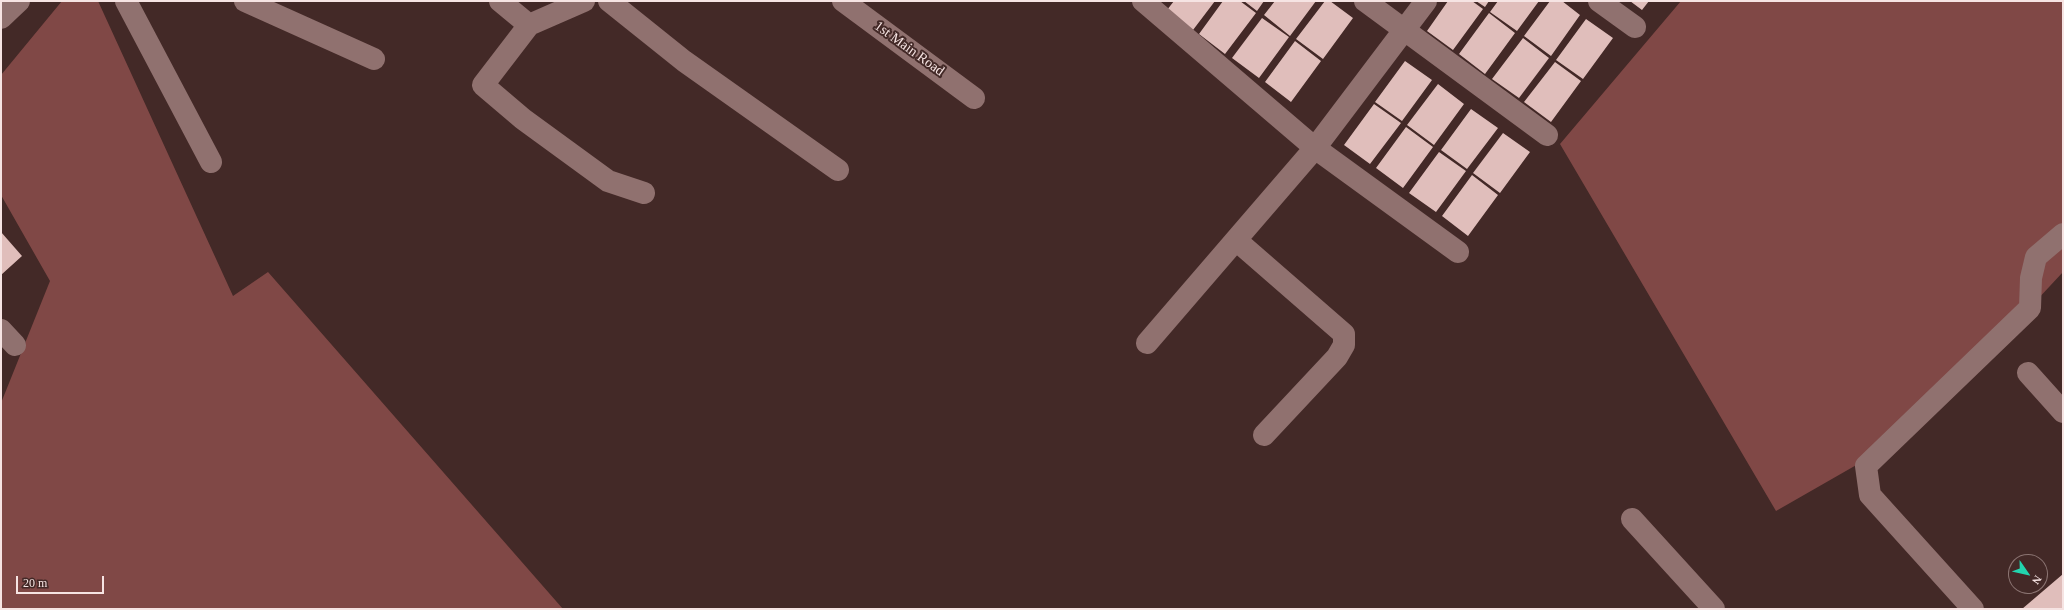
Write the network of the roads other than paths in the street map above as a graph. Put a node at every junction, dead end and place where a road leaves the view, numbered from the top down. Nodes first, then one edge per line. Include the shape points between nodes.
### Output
1 (19, 1) edge
2 (126, 1) edge
3 (245, 1) edge
4 (500, 1) edge
5 (584, 1) edge
6 (609, 1) edge
7 (843, 1) edge
8 (1143, 1) edge
9 (1365, 1) edge
10 (1426, 1) edge
11 (1600, 1) edge
12 (1, 18) edge
13 (529, 25) junction
14 (1635, 27) dead end
15 (1404, 30) junction
16 (374, 59) dead end
17 (974, 98) dead end
18 (1547, 135) dead end
19 (1315, 148) junction
20 (211, 162) dead end
21 (838, 170) dead end
22 (644, 193) dead end
23 (2063, 234) edge
24 (1236, 240) junction
25 (1458, 252) dead end
26 (1147, 343) dead end
27 (2028, 373) dead end
28 (2063, 412) edge
29 (1264, 435) dead end
30 (1632, 519) dead end
31 (1714, 609) edge
32 (1973, 609) edge

1 - 12 street
2 - 20 street
3 - 16 street
4 - 13 street
5 - 13 street
6 - 21 street via 684,61
7 - 17 street, 1st Main Road
8 - 19 street
9 - 15 street
10 - 15 street
11 - 14 street
13 - 22 street via 484,85 523,119 608,181
15 - 18 street
15 - 19 street
19 - 24 street
19 - 25 street
23 - 32 street via 2036,257 2031,278 2030,308 1866,466 1870,495
24 - 26 street
24 - 29 street via 1344,334 1344,345 1337,357
27 - 28 street
30 - 31 street

